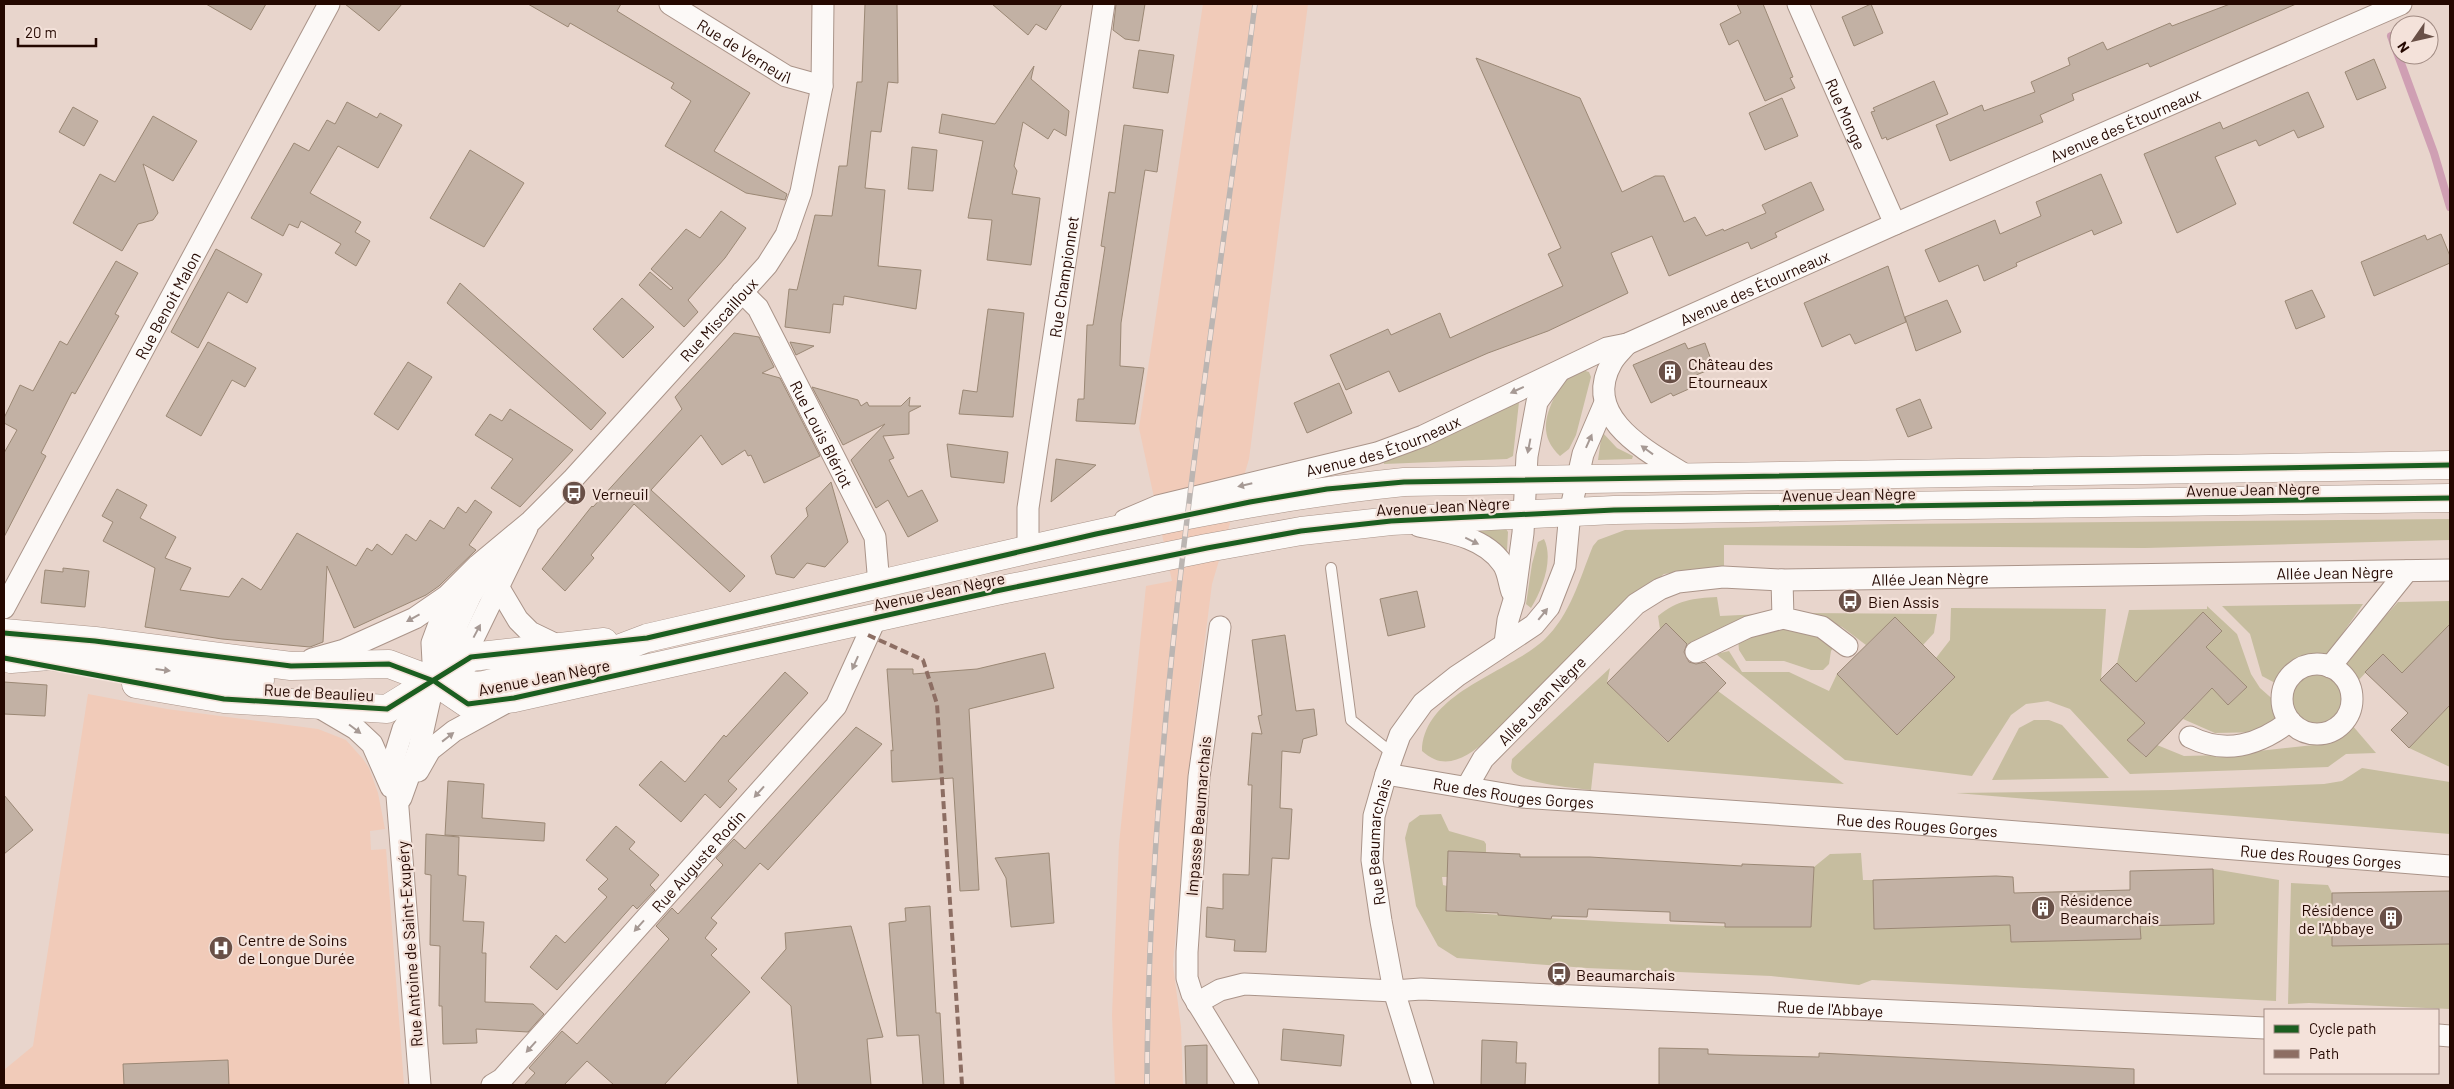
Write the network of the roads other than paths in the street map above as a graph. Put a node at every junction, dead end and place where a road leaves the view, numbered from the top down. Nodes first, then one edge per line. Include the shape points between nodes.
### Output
1 (329, 4) edge
2 (670, 4) edge
3 (823, 4) edge
4 (1104, 4) edge
5 (1798, 4) edge
6 (2401, 4) edge
7 (822, 86) junction
8 (1895, 224) junction
9 (742, 292) junction
10 (1627, 344) junction
11 (1560, 370) junction
12 (1604, 405) junction
13 (2450, 465) edge
14 (1687, 476) junction
15 (1577, 478) junction
16 (1525, 481) junction
17 (2450, 498) edge
18 (1570, 512) junction
19 (1523, 514) junction
20 (1391, 521) junction
21 (531, 522) junction
22 (1096, 534) junction
23 (507, 541) junction
24 (1028, 549) junction
25 (478, 565) junction
26 (1331, 568) dead end
27 (2450, 570) edge
28 (2407, 571) junction
29 (1782, 580) junction
30 (879, 585) junction
31 (499, 588) junction
32 (1514, 600) junction
33 (4, 608) edge
34 (876, 618) junction
35 (1783, 618) junction
36 (1220, 627) dead end
37 (648, 638) junction
38 (1504, 643) junction
39 (559, 646) junction
40 (1847, 646) dead end
41 (6, 650) edge
42 (1696, 652) dead end
43 (291, 666) junction
44 (2330, 667) junction
45 (434, 681) junction
46 (514, 698) junction
47 (314, 704) junction
48 (2290, 721) junction
49 (2190, 737) dead end
50 (1393, 754) junction
51 (1386, 774) junction
52 (1467, 787) junction
53 (399, 803) junction
54 (2450, 866) edge
55 (1394, 991) junction
56 (1198, 1003) junction
57 (2264, 1028) edge
58 (420, 1085) edge
59 (492, 1085) edge
60 (1248, 1085) edge
61 (1423, 1085) edge

1 - 33 street, Rue Benoit Malon
2 - 7 street, Rue de Verneuil via 786,76
3 - 7 street, Rue Miscailloux
4 - 24 street, Rue Championnet via 1028,508
5 - 8 street, Rue Monge
6 - 8 street, Avenue des Étourneaux
7 - 9 street, Rue Miscailloux via 801,192 786,236 767,265
8 - 10 street, Avenue des Étourneaux
9 - 21 street, Rue Miscailloux
9 - 30 street, Rue Louis Blériot via 758,308 875,538
10 - 11 street, Avenue des Étourneaux via 1607,348
10 - 12 street via 1612,362 1604,381
11 -> 16 street via 1537,402
11 -> 22 street, Avenue des Étourneaux via 1423,436 1377,453 1158,506
14 -> 12 street via 1626,434
15 -> 12 street, Rue Beaumarchais via 1583,454
13 - 14 main road, Avenue Jean Nègre
14 - 15 main road, Avenue Jean Nègre
15 - 16 main road, Avenue Jean Nègre
15 - 18 street, Rue Beaumarchais
16 - 19 street
16 - 22 main road, Avenue Jean Nègre via 1404,482 1327,490 1250,502
17 - 18 main road, Avenue Jean Nègre
18 - 19 main road, Avenue Jean Nègre
38 -> 18 street, Rue Beaumarchais via 1534,625 1549,607 1565,566
19 - 20 main road, Avenue Jean Nègre
19 - 32 street
20 -> 32 street via 1458,534 1488,548 1503,564
20 - 34 main road, Avenue Jean Nègre via 1301,531 1207,548
21 - 23 street, Rue Miscailloux
21 - 31 street
22 - 24 main road, Avenue Jean Nègre
23 - 25 street, Rue Miscailloux
23 - 45 street via 471,595 457,625 455,640
24 - 30 main road, Avenue Jean Nègre
25 -> 43 street via 447,596 415,618 344,650
25 - 45 street via 439,624 432,643
26 - 50 lane via 1351,720
27 - 28 street, Allée Jean Nègre
28 - 29 street, Allée Jean Nègre
28 - 44 street
29 - 35 street
29 - 52 street, Allée Jean Nègre via 1723,577 1678,582 1636,604 1483,759
30 - 37 main road, Avenue Jean Nègre
31 - 39 street via 518,620 530,632
45 -> 31 street via 474,637
32 - 38 street
34 - 46 main road, Avenue Jean Nègre
34 -> 59 street, Rue Auguste Rodin via 836,706 502,1079
35 - 40 street via 1822,627
35 - 42 street via 1748,627
36 - 56 street, Impasse Beaumarchais via 1199,777 1187,952 1187,978
37 - 39 main road, Avenue Jean Nègre
37 - 45 main road, Avenue Jean Nègre via 586,661 480,686
38 - 50 street, Rue Beaumarchais via 1423,703 1400,735
39 - 45 main road, Avenue Jean Nègre via 471,657
41 - 43 main road, Rue de Beaulieu via 95,641
41 -> 45 main road via 217,676 329,685
41 - 47 main road, Rue de Beaulieu via 224,700
43 - 45 main road, Rue de Beaulieu via 389,664
44 - 48 street via 2307,665 2288,679 2282,700
44 - 48 street via 2341,673 2348,683 2351,706 2347,716 2340,725 2319,734 2308,733
45 - 46 main road, Avenue Jean Nègre via 468,704
45 - 47 main road, Rue de Beaulieu via 387,709
45 - 53 street, Rue Antoine de Saint-Exupéry via 403,729 394,758
53 -> 46 street via 430,750 454,731
47 -> 53 street, Rue de Beaulieu via 356,729 372,744
48 - 49 street via 2256,742 2227,747 2207,745
50 - 51 street, Rue Beaumarchais
51 - 52 street, Rue des Rouges Gorges
51 - 55 street, Rue Beaumarchais via 1374,816 1372,860
52 - 54 street, Rue des Rouges Gorges via 1522,797 1894,822
53 - 58 street, Rue Antoine de Saint-Exupéry
55 - 56 street via 1244,984 1220,990
55 - 57 street, Rue de l'Abbaye via 1430,990
55 - 61 street, Rue Beaumarchais
56 - 60 street, Impasse Beaumarchais

